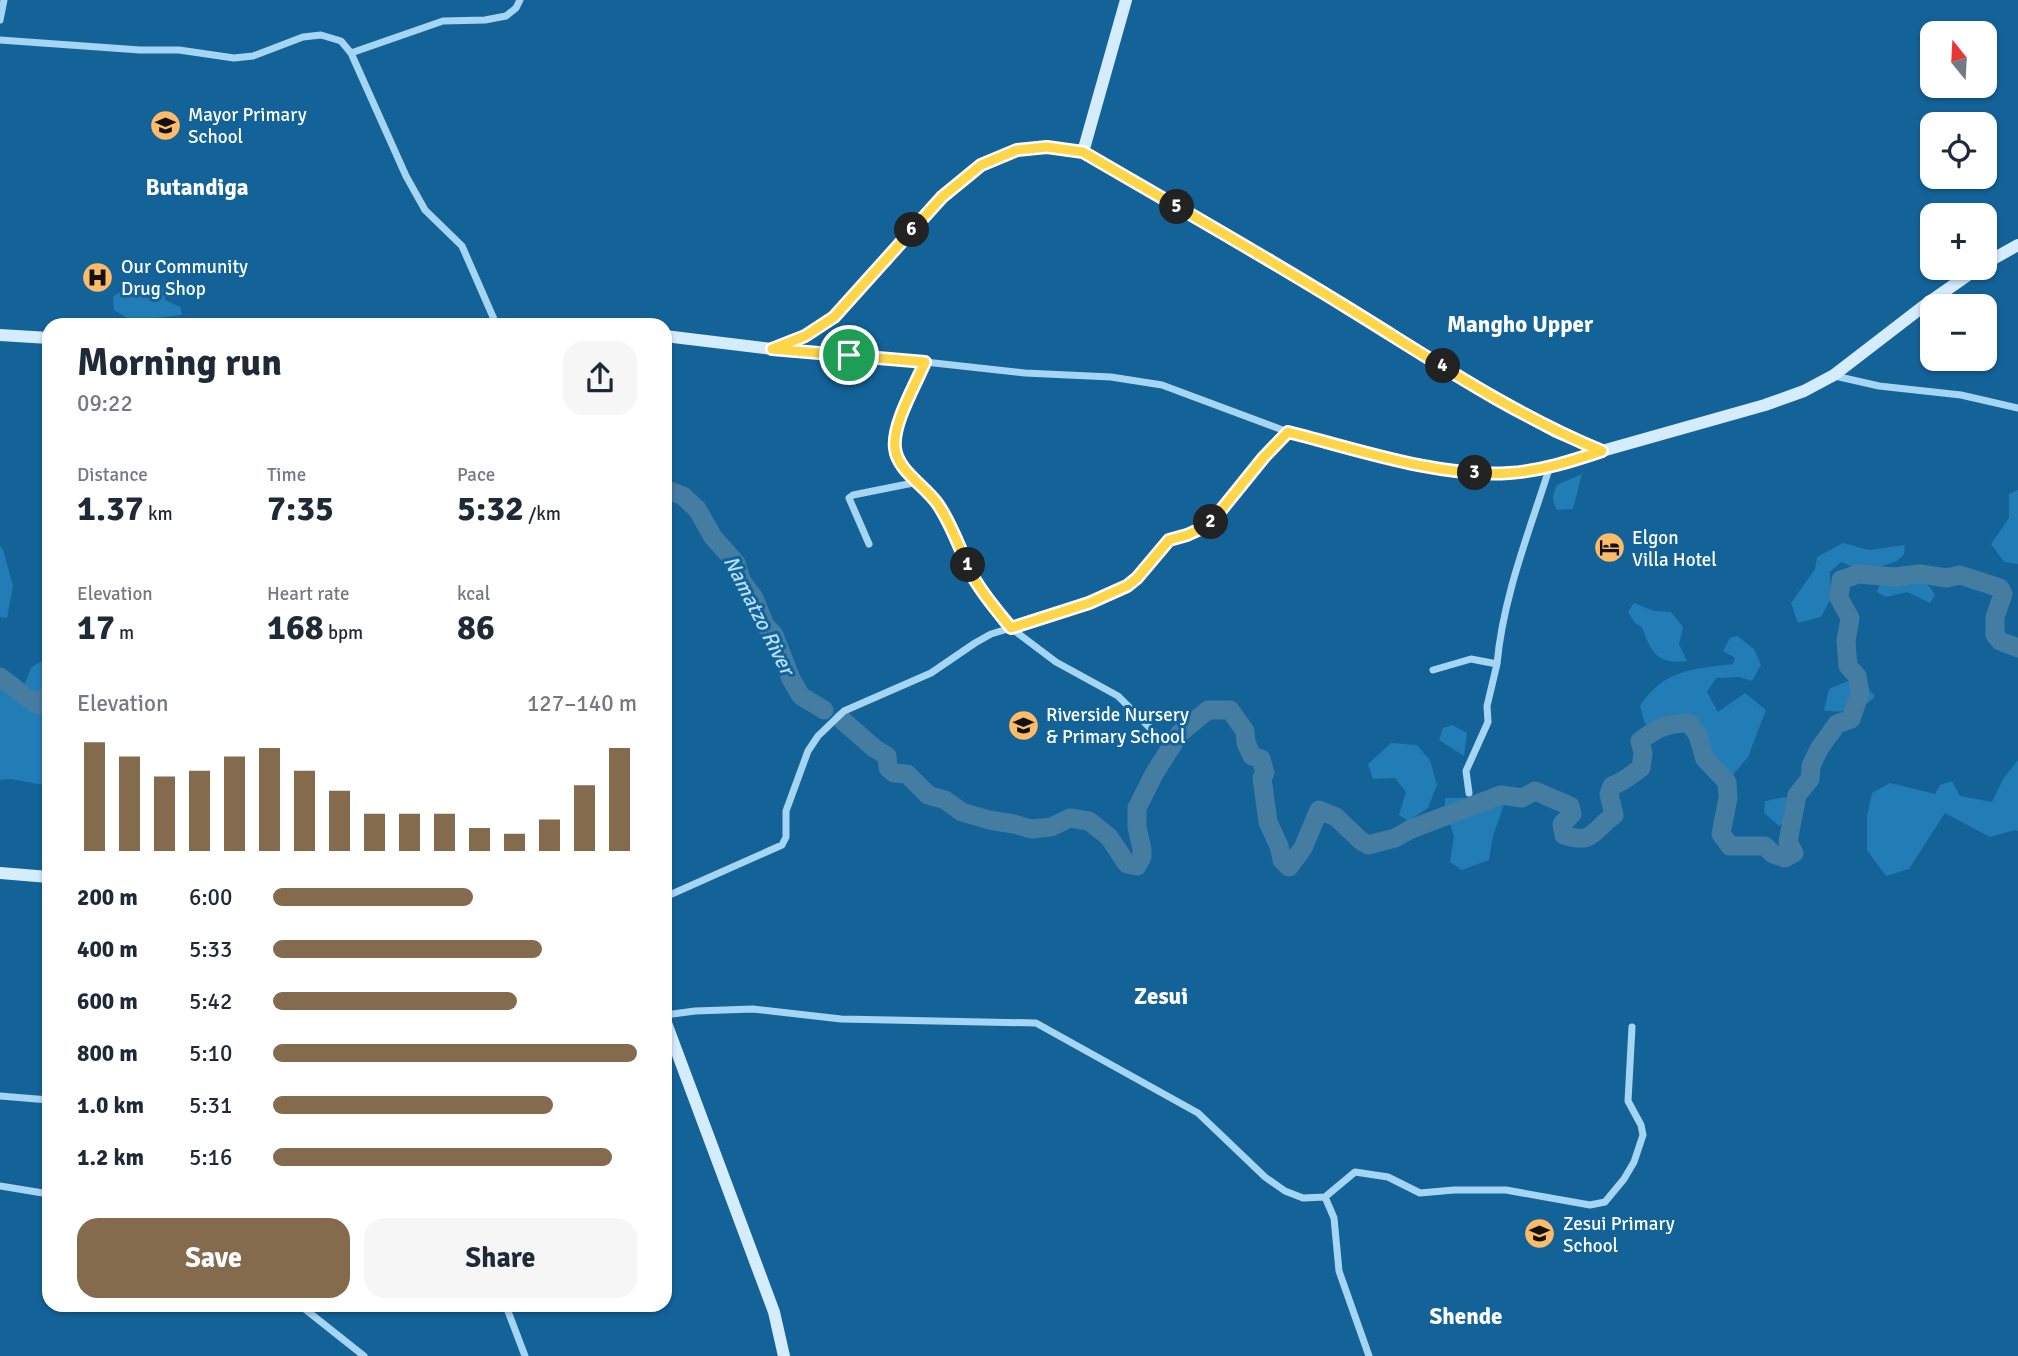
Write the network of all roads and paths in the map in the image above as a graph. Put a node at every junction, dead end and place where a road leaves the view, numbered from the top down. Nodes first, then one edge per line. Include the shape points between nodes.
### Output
1 (4, 0) edge
2 (520, 0) edge
3 (1126, 0) edge
4 (0, 20) edge
5 (0, 40) edge
6 (351, 53) junction
7 (1083, 152) junction
8 (2018, 245) edge
9 (1997, 257) edge
10 (1961, 280) edge
11 (494, 318) edge
12 (0, 335) edge
13 (672, 337) edge
14 (42, 338) edge
15 (772, 349) junction
16 (925, 362) junction
17 (1835, 375) junction
18 (2018, 408) edge
19 (1288, 432) junction
20 (1602, 451) junction
21 (1550, 466) junction
22 (918, 482) junction
23 (869, 544) dead end
24 (1011, 628) junction
25 (1497, 664) junction
26 (1433, 670) dead end
27 (1161, 739) dead end
28 (1469, 793) dead end
29 (0, 873) edge
30 (42, 876) edge
31 (672, 894) edge
32 (672, 1016) edge
33 (1632, 1027) dead end
34 (672, 1036) edge
35 (0, 1096) edge
36 (42, 1099) edge
37 (0, 1186) edge
38 (42, 1193) edge
39 (1325, 1197) junction
40 (309, 1312) edge
41 (508, 1312) edge
42 (364, 1356) edge
43 (525, 1356) edge
44 (784, 1356) edge
45 (1369, 1356) edge

1 - 4 street
2 - 6 street via 506,16 443,21
3 - 7 street
5 - 6 street via 179,50 233,58 321,35 341,41
6 - 11 street via 406,176 425,209 462,246
7 - 15 street via 1047,147 1017,150 981,165 942,197 834,317 805,336
7 - 20 street via 1487,394
8 - 9 street
10 - 17 street
12 - 14 street
13 - 15 street
15 - 16 street
16 - 19 street via 1162,385
16 - 22 street via 894,442 898,461
17 - 18 street
17 - 20 street via 1765,405
19 - 21 street via 1470,473 1511,473
19 - 24 street via 1209,525 1169,540 1127,586
20 - 21 street
21 - 25 street via 1512,589
22 - 23 street via 849,498
22 - 24 street via 951,525 975,581
24 - 27 street via 1056,662 1118,696
24 - 31 street via 975,643 906,686 844,710 811,744 804,758 786,811 782,845
25 - 26 street via 1471,659
25 - 28 street via 1488,722 1466,771
29 - 30 street
32 - 39 street via 753,1009 841,1019 1036,1023 1198,1113 1285,1191 1303,1198
33 - 39 street via 1628,1101 1643,1135 1634,1162 1605,1202 1590,1205 1506,1190 1420,1193 1388,1177 1355,1172
34 - 44 street via 774,1312
35 - 36 street
37 - 38 street
39 - 45 street via 1334,1218 1339,1271
40 - 42 street
41 - 43 street

